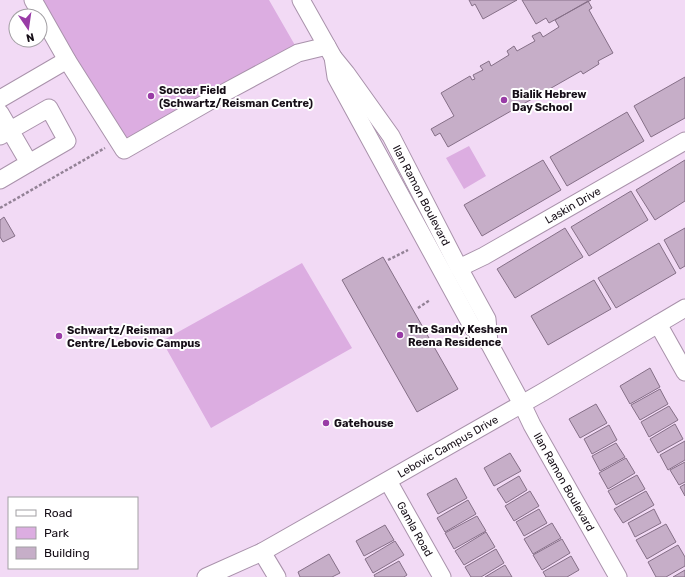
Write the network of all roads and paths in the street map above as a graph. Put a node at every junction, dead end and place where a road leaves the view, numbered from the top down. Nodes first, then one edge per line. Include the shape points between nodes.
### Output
1 (33, 0) edge
2 (301, 0) edge
3 (330, 52) junction
4 (67, 60) junction
5 (0, 99) edge
6 (0, 113) edge
7 (5, 134) edge
8 (685, 141) edge
9 (105, 148) dead end
10 (29, 163) junction
11 (0, 180) edge
12 (0, 208) edge
13 (408, 250) dead end
14 (388, 260) dead end
15 (459, 268) junction
16 (430, 300) dead end
17 (418, 308) dead end
18 (685, 308) edge
19 (658, 324) junction
20 (489, 342) junction
21 (685, 372) edge
22 (522, 404) junction
23 (388, 481) junction
24 (262, 552) junction
25 (206, 577) edge
26 (277, 577) edge
27 (442, 577) edge
28 (618, 577) edge

1 - 4 street
2 - 3 street, Ilan Ramon Boulevard
3 - 4 street via 298,53 124,150
3 - 15 street, Ilan Ramon Boulevard via 391,136
3 - 20 street, Ilan Ramon Boulevard via 336,77 408,211 473,328
4 - 5 street
6 - 7 street
7 - 10 street
7 - 10 street via 49,108 67,141
8 - 15 street, Laskin Drive
9 - 12 path
10 - 11 street
13 - 14 path
15 - 20 street, Ilan Ramon Boulevard via 487,319
16 - 17 path
18 - 19 street, Lebovic Campus Drive
19 - 21 street
19 - 22 street, Lebovic Campus Drive
20 - 22 street, Ilan Ramon Boulevard
22 - 23 street, Lebovic Campus Drive
22 - 28 street, Ilan Ramon Boulevard
23 - 24 street, Lebovic Campus Drive
23 - 27 street, Gamla Road
24 - 25 street, Lebovic Campus Drive
24 - 26 street

